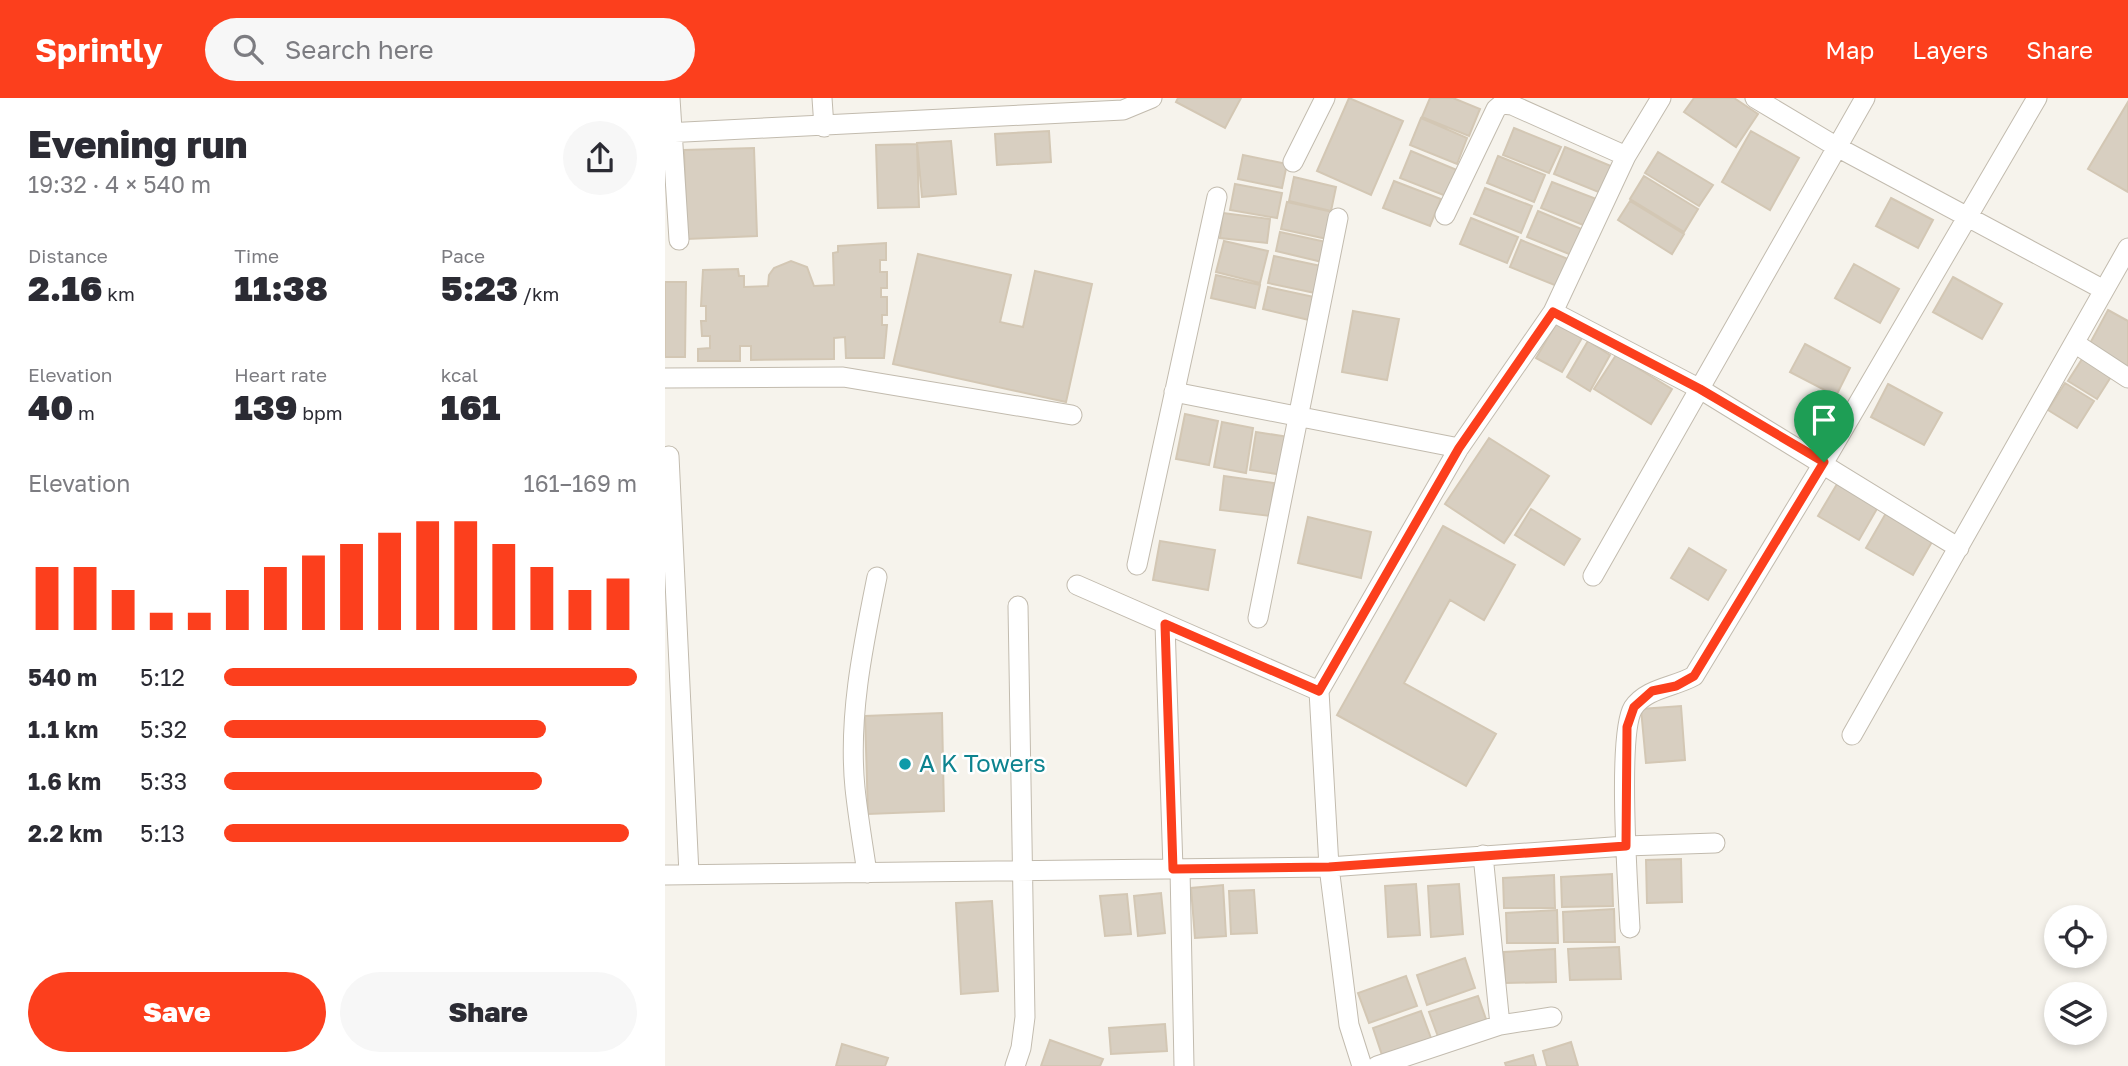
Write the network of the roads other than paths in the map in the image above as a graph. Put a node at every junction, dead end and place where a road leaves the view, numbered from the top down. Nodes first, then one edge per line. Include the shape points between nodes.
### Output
1 (670, 98) edge
2 (822, 98) edge
3 (1151, 98) edge
4 (1325, 98) edge
5 (1661, 98) edge
6 (1755, 98) edge
7 (1865, 98) edge
8 (2037, 98) edge
9 (1123, 104) edge
10 (979, 108) edge
11 (824, 127) junction
12 (669, 133) edge
13 (1837, 147) junction
14 (1626, 156) junction
15 (1293, 162) dead end
16 (1217, 197) dead end
17 (1445, 215) dead end
18 (1966, 215) junction
19 (1338, 218) dead end
20 (679, 240) dead end
21 (2128, 248) edge
22 (2104, 290) junction
23 (1553, 312) junction
24 (2076, 344) junction
25 (665, 378) edge
26 (2128, 378) edge
27 (1700, 389) junction
28 (1174, 392) junction
29 (1072, 415) dead end
30 (1298, 417) junction
31 (1459, 448) junction
32 (669, 456) dead end
33 (1824, 462) junction
34 (1959, 548) junction
35 (1137, 565) dead end
36 (1593, 576) dead end
37 (877, 577) dead end
38 (1077, 586) dead end
39 (1018, 606) dead end
40 (1258, 618) dead end
41 (1165, 624) junction
42 (1319, 691) junction
43 (1853, 735) dead end
44 (1715, 843) dead end
45 (1626, 846) junction
46 (1483, 855) junction
47 (1329, 867) junction
48 (1177, 869) junction
49 (867, 873) junction
50 (1025, 873) junction
51 (689, 874) junction
52 (665, 875) edge
53 (1630, 928) dead end
54 (1552, 1017) dead end
55 (1500, 1025) junction
56 (1014, 1066) edge
57 (1184, 1066) edge
58 (1362, 1066) edge
59 (1377, 1066) edge

1 - 12 street
2 - 11 street
3 - 9 street
4 - 15 street
5 - 14 street
6 - 13 street
7 - 13 street
8 - 18 street
9 - 10 street
10 - 11 street
11 - 12 street
12 - 20 street
13 - 18 street
13 - 27 street
14 - 17 street via 1502,104
14 - 23 street
16 - 28 street
18 - 22 street
18 - 33 street
19 - 30 street
21 - 22 street
22 - 24 street
23 - 27 street
23 - 31 street
24 - 26 street
24 - 34 street
25 - 29 street via 843,377
27 - 33 street
27 - 36 street
28 - 30 street
28 - 35 street
30 - 31 street
30 - 40 street
31 - 42 street
32 - 51 street
33 - 34 street
33 - 45 street via 1694,676 1652,691 1634,707 1627,727
34 - 43 street
37 - 49 street via 856,692 853,748
38 - 41 street
39 - 50 street
41 - 42 street
41 - 48 street
42 - 47 street
44 - 45 street
45 - 46 street
45 - 53 street
46 - 47 street
46 - 55 street
47 - 48 street
47 - 58 street via 1349,1025
48 - 50 street
48 - 57 street
49 - 50 street
49 - 51 street
50 - 56 street via 1025,1017
51 - 52 street
54 - 55 street
55 - 59 street

